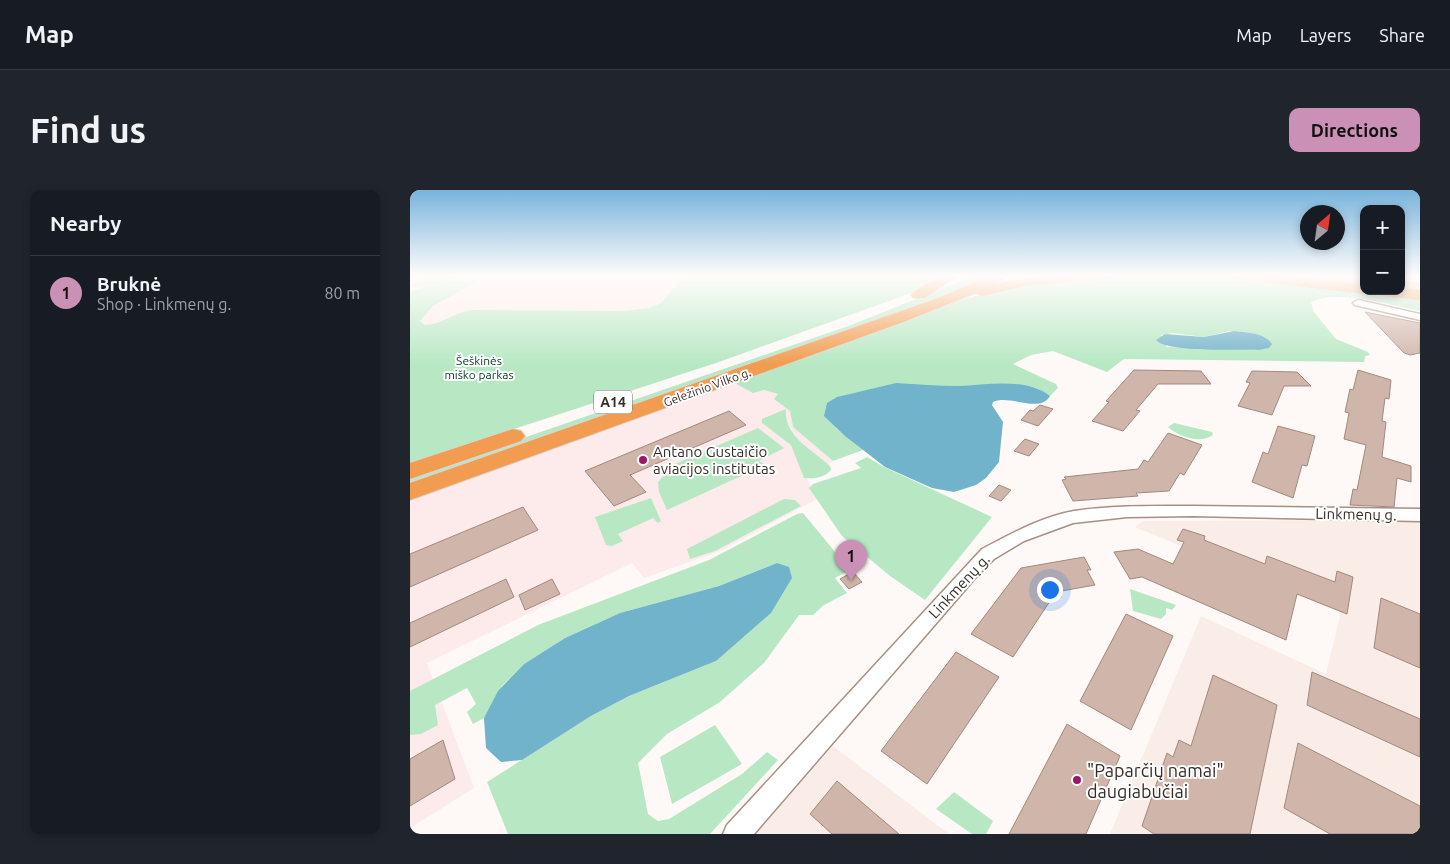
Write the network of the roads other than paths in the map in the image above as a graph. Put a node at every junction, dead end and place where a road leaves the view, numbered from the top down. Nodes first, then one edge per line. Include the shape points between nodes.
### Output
1 (891, 305) edge
2 (933, 305) edge
3 (1367, 305) edge
4 (1420, 317) edge
5 (410, 471) edge
6 (410, 492) edge
7 (1420, 515) edge
8 (736, 834) edge

1 - 5 highway, Geležinio Vilko g. / A14
2 - 6 highway, Geležinio Vilko g. / A14
3 - 4 street
7 - 8 street, Linkmenų g. via 1127,512 1061,520 1018,536 988,554 971,571

